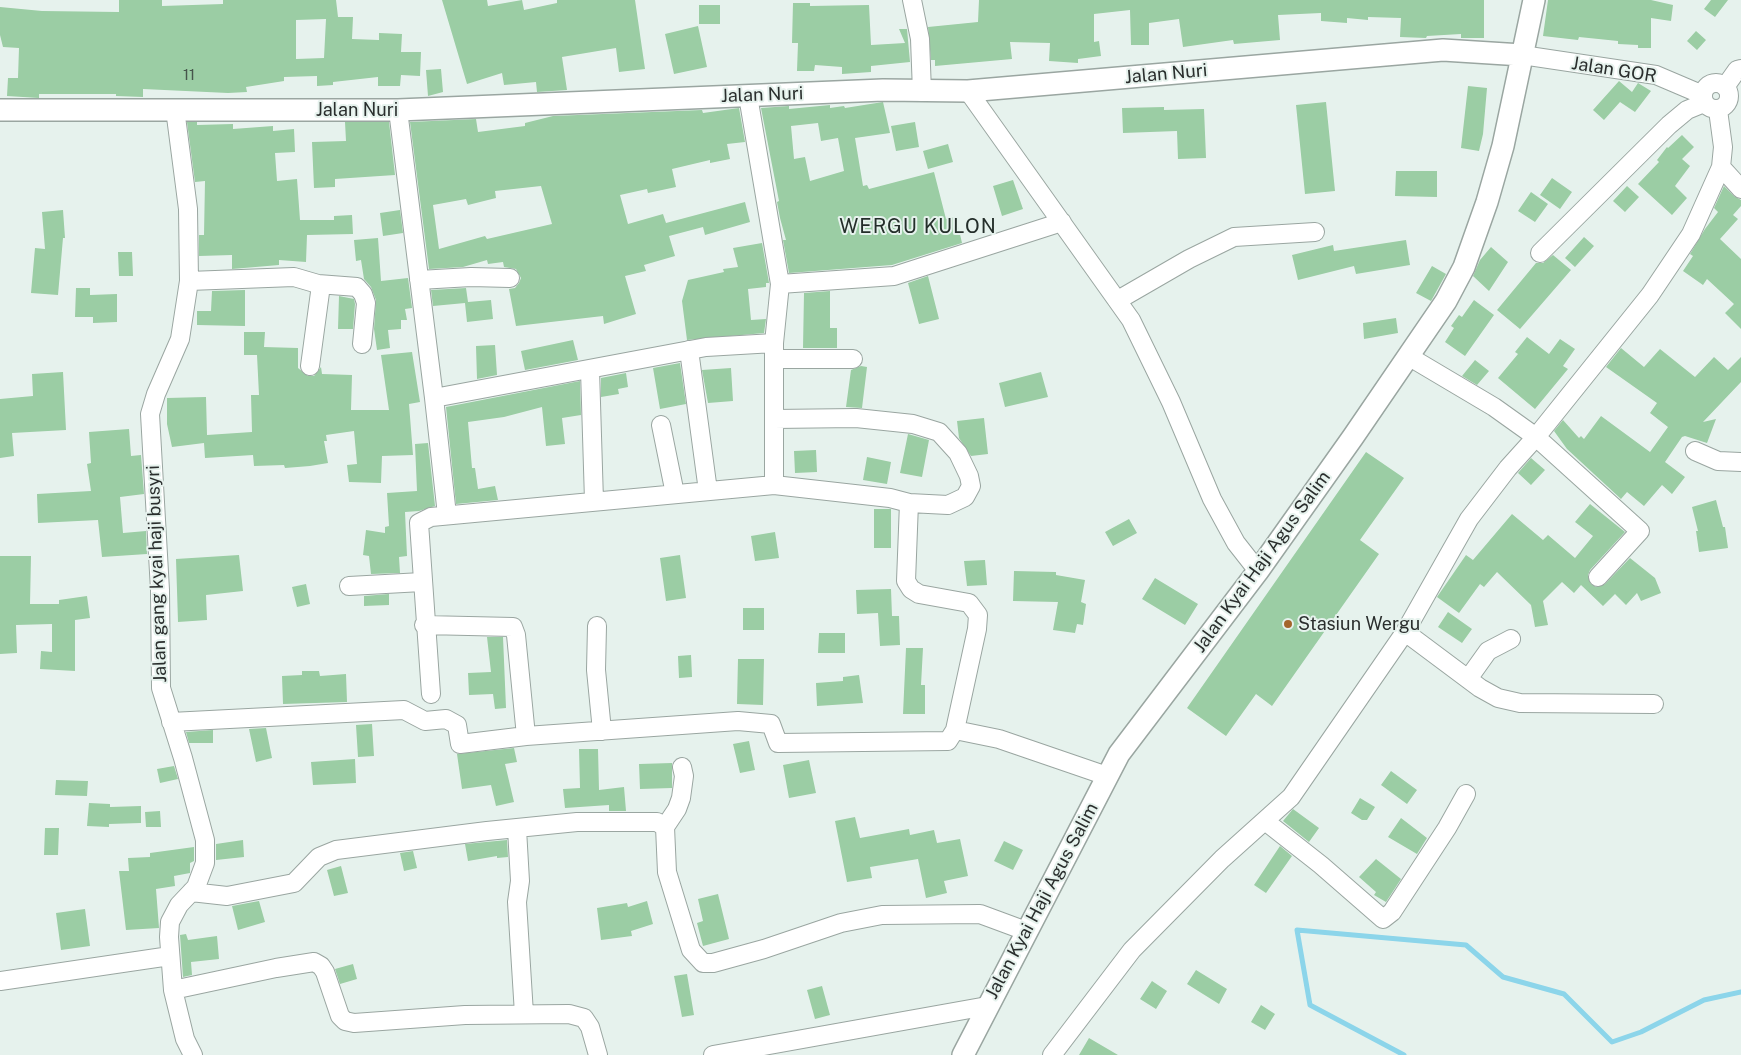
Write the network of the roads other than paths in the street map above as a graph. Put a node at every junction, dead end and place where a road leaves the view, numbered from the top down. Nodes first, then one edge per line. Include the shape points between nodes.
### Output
1 (912, 0) edge
2 (1534, 0) edge
3 (1522, 55) junction
4 (1740, 68) edge
5 (968, 91) junction
6 (922, 92) junction
7 (748, 96) junction
8 (1708, 102) junction
9 (175, 109) junction
10 (0, 110) edge
11 (398, 110) junction
12 (1721, 167) junction
13 (1741, 189) edge
14 (1062, 222) junction
15 (1314, 232) dead end
16 (1540, 253) dead end
17 (510, 278) dead end
18 (419, 280) junction
19 (189, 281) junction
20 (321, 284) junction
21 (780, 284) junction
22 (1118, 300) junction
23 (362, 344) dead end
24 (689, 350) junction
25 (774, 351) junction
26 (1408, 356) junction
27 (853, 359) dead end
28 (310, 366) dead end
29 (590, 370) junction
30 (434, 398) junction
31 (774, 419) junction
32 (661, 425) dead end
33 (1536, 437) junction
34 (1695, 452) dead end
35 (1741, 462) edge
36 (774, 485) junction
37 (708, 491) junction
38 (675, 494) junction
39 (594, 501) junction
40 (909, 503) junction
41 (447, 515) junction
42 (1258, 570) junction
43 (1598, 577) dead end
44 (422, 582) junction
45 (349, 586) dead end
46 (424, 625) junction
47 (597, 626) dead end
48 (1405, 632) junction
49 (1510, 639) dead end
50 (1468, 679) junction
51 (431, 694) dead end
52 (1654, 704) dead end
53 (171, 722) junction
54 (955, 730) junction
55 (602, 731) junction
56 (526, 736) junction
57 (682, 767) dead end
58 (1107, 776) junction
59 (1466, 794) dead end
60 (1265, 821) junction
61 (665, 827) junction
62 (517, 829) junction
63 (192, 892) junction
64 (1026, 932) junction
65 (170, 956) junction
66 (0, 981) edge
67 (173, 990) junction
68 (987, 1006) junction
69 (524, 1014) junction
70 (193, 1055) edge
71 (598, 1055) edge
72 (713, 1055) edge
73 (963, 1055) edge
74 (1052, 1055) edge

1 - 6 street via 920,39
2 - 3 street, Jalan Kyai Haji Agus Salim
3 - 5 street, Jalan Nuri via 1443,50
3 - 8 street, Jalan GOR via 1656,76
3 - 26 street, Jalan Kyai Haji Agus Salim via 1490,192 1464,267 1446,301
4 - 8 street via 1725,87 1710,84
5 - 6 street, Jalan Nuri
5 - 14 street
6 - 7 street, Jalan Nuri via 883,90
7 - 11 street, Jalan Nuri
7 - 21 street
8 - 12 street via 1723,147
8 - 16 street via 1687,110 1669,125
9 - 10 street, Jalan Nuri
9 - 11 street, Jalan Nuri
9 - 19 street, Jalan gang kyai haji busyri via 188,209
11 - 18 street
12 - 13 street
12 - 33 street via 1677,257 1650,296
14 - 21 street via 894,276
14 - 22 street
15 - 22 street via 1234,237
17 - 18 street
18 - 30 street
19 - 20 street via 294,276
19 - 53 street, Jalan gang kyai haji busyri via 180,340 150,414 160,590 160,672
20 - 23 street via 361,290 366,303
20 - 28 street
21 - 25 street
22 - 42 street via 1143,341 1212,499 1236,542
24 - 25 street
24 - 29 street
24 - 37 street
25 - 27 street
25 - 31 street
26 - 33 street via 1494,407
26 - 42 street, Jalan Kyai Haji Agus Salim
29 - 30 street
29 - 39 street
30 - 41 street
31 - 36 street
31 - 40 street via 856,418 912,424 939,432 958,452 971,486 965,497 948,505
32 - 38 street
33 - 43 street via 1640,530
33 - 48 street via 1469,519
34 - 35 street via 1718,461
36 - 37 street
36 - 40 street
37 - 38 street
38 - 39 street
39 - 41 street
40 - 54 street via 906,581 911,590 969,603 978,616
41 - 44 street via 419,523
42 - 58 street, Jalan Kyai Haji Agus Salim via 1118,754
44 - 45 street
44 - 46 street
46 - 51 street
46 - 56 street via 513,627
47 - 55 street via 596,670
48 - 50 street
48 - 60 street via 1291,797
49 - 50 street via 1488,652
50 - 52 street via 1498,698 1520,703
53 - 56 street via 404,710 425,721 446,720 457,725 460,744
53 - 63 street, Jalan gang kyai haji busyri via 184,758 205,840 205,863
54 - 55 street via 948,741 778,743 771,724 738,721
54 - 58 street via 999,739
55 - 56 street
57 - 61 street via 681,798
58 - 64 street, Jalan Kyai Haji Agus Salim
59 - 60 street via 1448,828 1392,912 1383,919
60 - 74 street via 1222,859 1132,950
61 - 62 street via 657,822 597,822
61 - 64 street via 667,872 691,950 702,963 764,949 841,923 882,915 980,914
62 - 63 street via 336,850 319,857 294,884 227,896
62 - 69 street via 520,881 517,902
63 - 65 street, Jalan gang kyai haji busyri via 179,905 170,922
64 - 68 street, Jalan Kyai Haji Agus Salim
65 - 66 street
65 - 67 street, Jalan gang kyai haji busyri
67 - 69 street via 314,962 326,972 340,1016 345,1021
67 - 70 street, Jalan gang kyai haji busyri via 185,1039
68 - 72 street
68 - 73 street, Jalan Kyai Haji Agus Salim
69 - 71 street via 569,1014 584,1018

